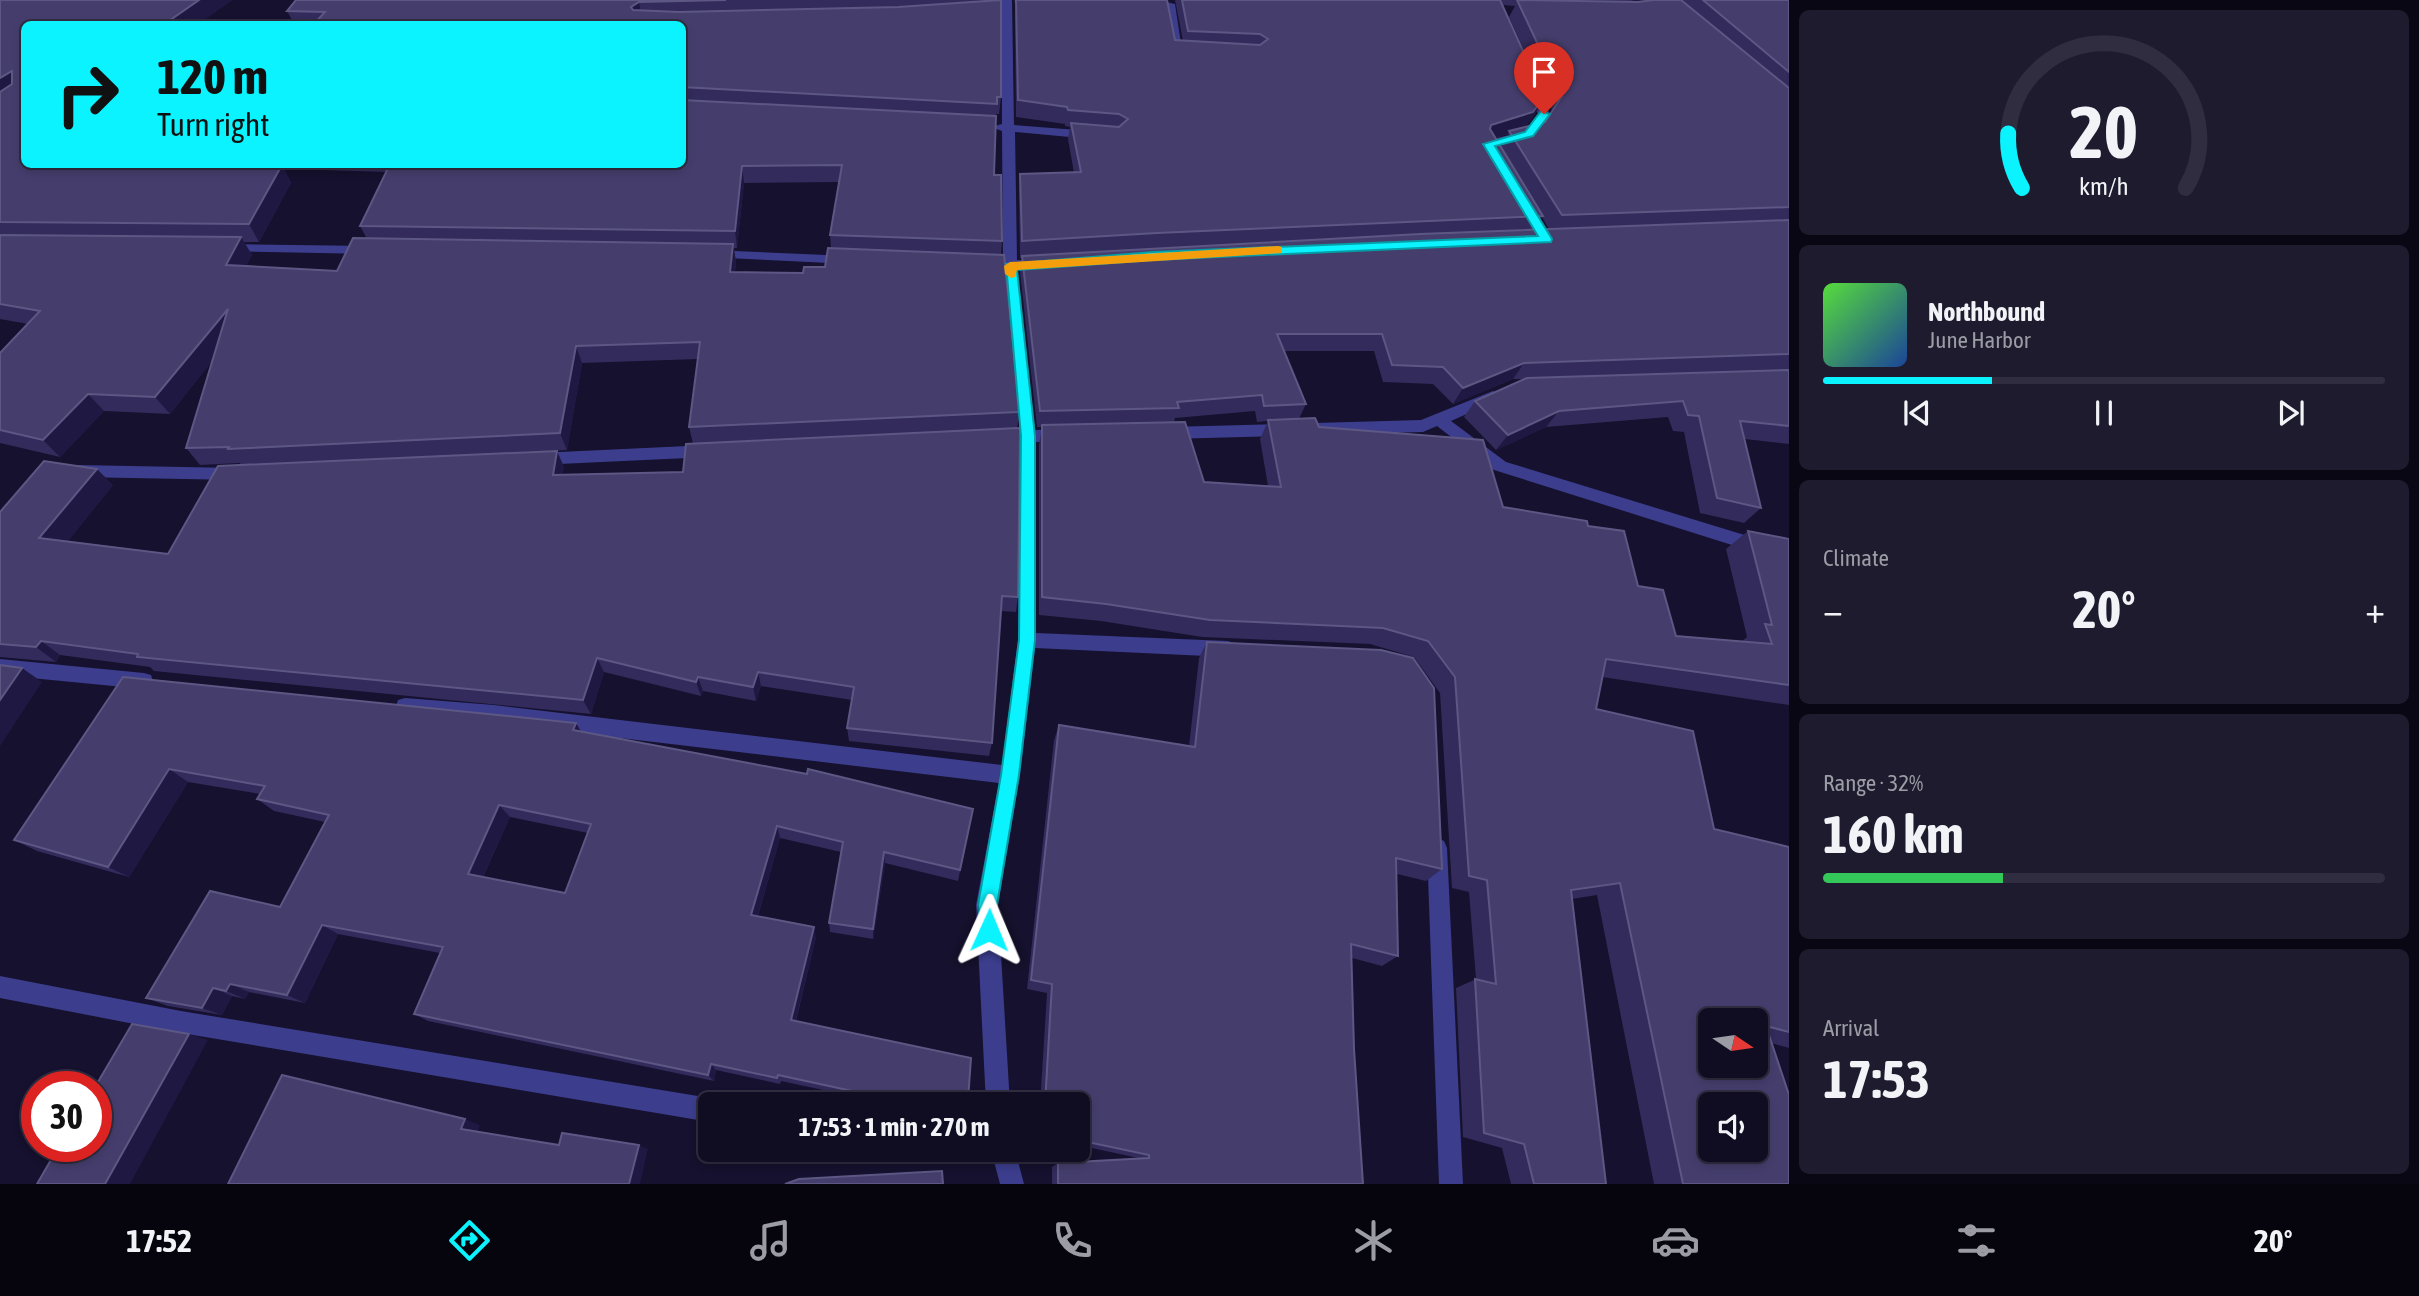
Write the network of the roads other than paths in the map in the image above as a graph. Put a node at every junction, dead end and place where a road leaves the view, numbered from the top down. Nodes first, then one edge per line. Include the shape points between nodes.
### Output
1 (1170, 2) edge
2 (1008, 7) edge
3 (1156, 8) edge
4 (1203, 54) edge
5 (1524, 68) edge
6 (982, 126) edge
7 (1009, 128) junction
8 (1102, 135) edge
9 (1503, 168) edge
10 (206, 248) edge
11 (386, 250) edge
12 (689, 253) edge
13 (870, 261) edge
14 (1062, 262) edge
15 (968, 265) edge
16 (1010, 266) junction
17 (1513, 387) edge
18 (1439, 420) junction
19 (1150, 433) edge
20 (1082, 435) edge
21 (1028, 436) junction
22 (973, 439) edge
23 (725, 451) edge
24 (518, 460) edge
25 (74, 471) edge
26 (249, 473) edge
27 (1789, 551) edge
28 (1027, 640) junction
29 (1246, 650) edge
30 (0, 667) edge
31 (164, 683) edge
32 (383, 704) edge
33 (1010, 775) junction
34 (1436, 825) edge
35 (0, 988) edge
36 (997, 1092) edge
37 (698, 1108) edge
38 (1006, 1162) edge
39 (1012, 1184) edge
40 (1451, 1184) edge

1 - 3 street
1 - 4 street via 1177,52
2 - 7 street
5 - 9 street via 1544,114 1529,134 1489,144
6 - 7 street
7 - 8 street
7 - 16 street
10 - 11 street
12 - 13 street
14 - 16 street
15 - 16 street
16 - 21 street
17 - 18 street
18 - 19 street via 1423,426
18 - 27 street via 1500,466 1751,544
20 - 21 street
21 - 22 street
21 - 28 street
23 - 24 street
25 - 26 street
28 - 29 street
28 - 33 street
30 - 31 street
32 - 33 street
33 - 36 street via 987,905
34 - 40 street
35 - 37 street
38 - 39 street

